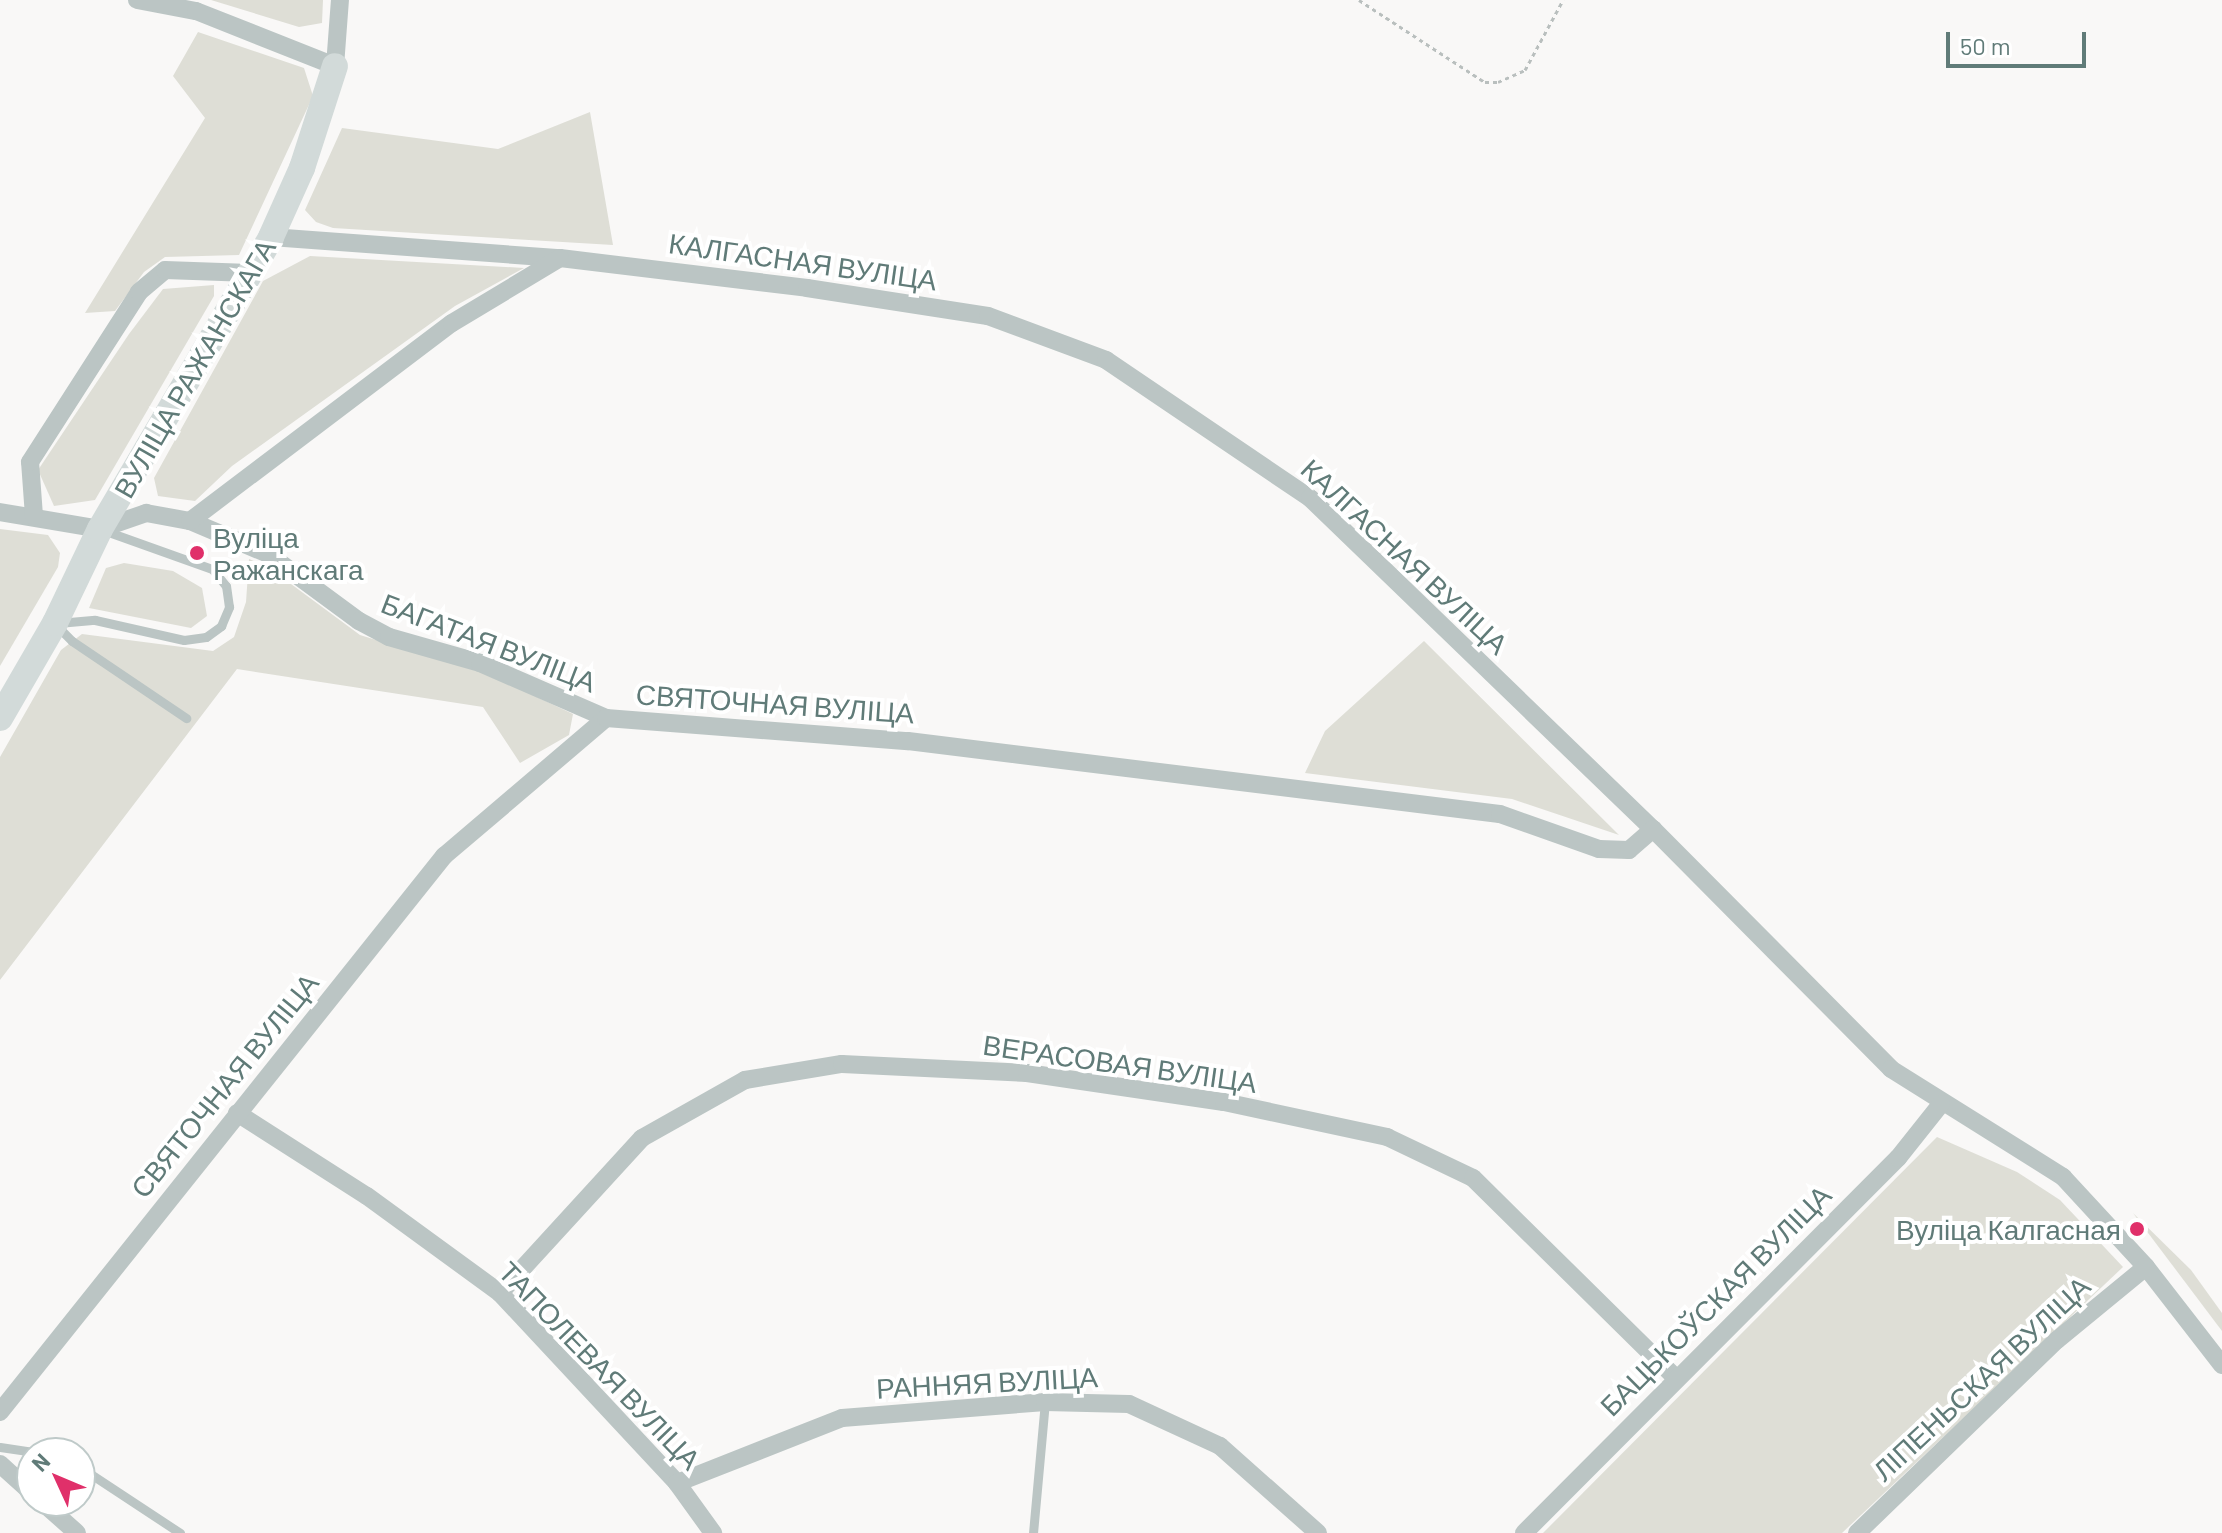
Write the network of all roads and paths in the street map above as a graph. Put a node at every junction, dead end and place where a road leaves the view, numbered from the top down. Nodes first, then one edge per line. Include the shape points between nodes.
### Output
1 (137, 0) edge
2 (340, 0) edge
3 (1359, 0) edge
4 (1563, 0) edge
5 (335, 66) junction
6 (271, 237) junction
7 (560, 258) junction
8 (250, 273) junction
9 (0, 512) edge
10 (34, 516) junction
11 (190, 521) junction
12 (100, 529) junction
13 (55, 623) junction
14 (0, 718) edge
15 (186, 718) dead end
16 (606, 718) junction
17 (1653, 829) junction
18 (1941, 1104) junction
19 (237, 1113) junction
20 (2146, 1267) junction
21 (500, 1293) junction
22 (2222, 1365) edge
23 (1675, 1377) junction
24 (1045, 1402) junction
25 (0, 1412) edge
26 (0, 1464) edge
27 (16, 1478) edge
28 (96, 1478) edge
29 (677, 1483) junction
30 (59, 1517) edge
31 (77, 1533) edge
32 (180, 1533) edge
33 (713, 1533) edge
34 (1033, 1533) edge
35 (1318, 1533) edge
36 (1524, 1533) edge
37 (1857, 1533) edge

1 - 5 street via 196,11
2 - 5 street, ВУЛІЦА РАЖАНСКАГА
3 - 4 path via 1485,82 1525,70
5 - 6 street, ВУЛІЦА РАЖАНСКАГА via 302,168
6 - 7 street, КАЛГАСНАЯ ВУЛІЦА
6 - 8 street, ВУЛІЦА РАЖАНСКАГА
7 - 11 street via 452,323
7 - 17 street, КАЛГАСНАЯ ВУЛІЦА via 988,316 1106,360 1310,498
8 - 10 street via 165,270 139,292 30,462
8 - 12 street, ВУЛІЦА РАЖАНСКАГА
9 - 10 street
10 - 12 street
11 - 12 street, БАГАТАЯ ВУЛІЦА via 146,513
11 - 16 street, БАГАТАЯ ВУЛІЦА via 268,554 389,637 480,663
12 - 13 street, ВУЛІЦА РАЖАНСКАГА
12 - 13 lane via 212,569 226,586 229,607 221,626 206,637 184,640 95,620
13 - 14 street, ВУЛІЦА РАЖАНСКАГА
13 - 15 lane via 72,641
16 - 17 street, СВЯТОЧНАЯ ВУЛІЦА via 908,741 1500,814 1599,849 1629,850
16 - 19 street, СВЯТОЧНАЯ ВУЛІЦА via 444,856
17 - 18 street, КАЛГАСНАЯ ВУЛІЦА via 1891,1069
18 - 20 street, КАЛГАСНАЯ ВУЛІЦА via 2063,1177
18 - 23 street, БАЦЬКОЎСКАЯ ВУЛІЦА via 1898,1158
19 - 21 street, ТАПОЛЕВАЯ ВУЛІЦА via 367,1196
19 - 25 street, СВЯТОЧНАЯ ВУЛІЦА
20 - 22 street, КАЛГАСНАЯ ВУЛІЦА
20 - 37 street, ЛІПЕНЬСКАЯ ВУЛІЦА via 2057,1340
21 - 23 street, ВЕРАСОВАЯ ВУЛІЦА via 642,1138 745,1080 842,1064 1027,1073 1224,1102 1387,1137 1473,1178
21 - 29 street, ТАПОЛЕВАЯ ВУЛІЦА
23 - 36 street, БАЦЬКОЎСКАЯ ВУЛІЦА
24 - 29 street, РАННЯЯ ВУЛІЦА via 842,1418
24 - 34 lane
24 - 35 street, РАННЯЯ ВУЛІЦА via 1129,1404 1220,1446
26 - 27 street
28 - 32 lane
29 - 33 street, ТАПОЛЕВАЯ ВУЛІЦА
30 - 31 street

